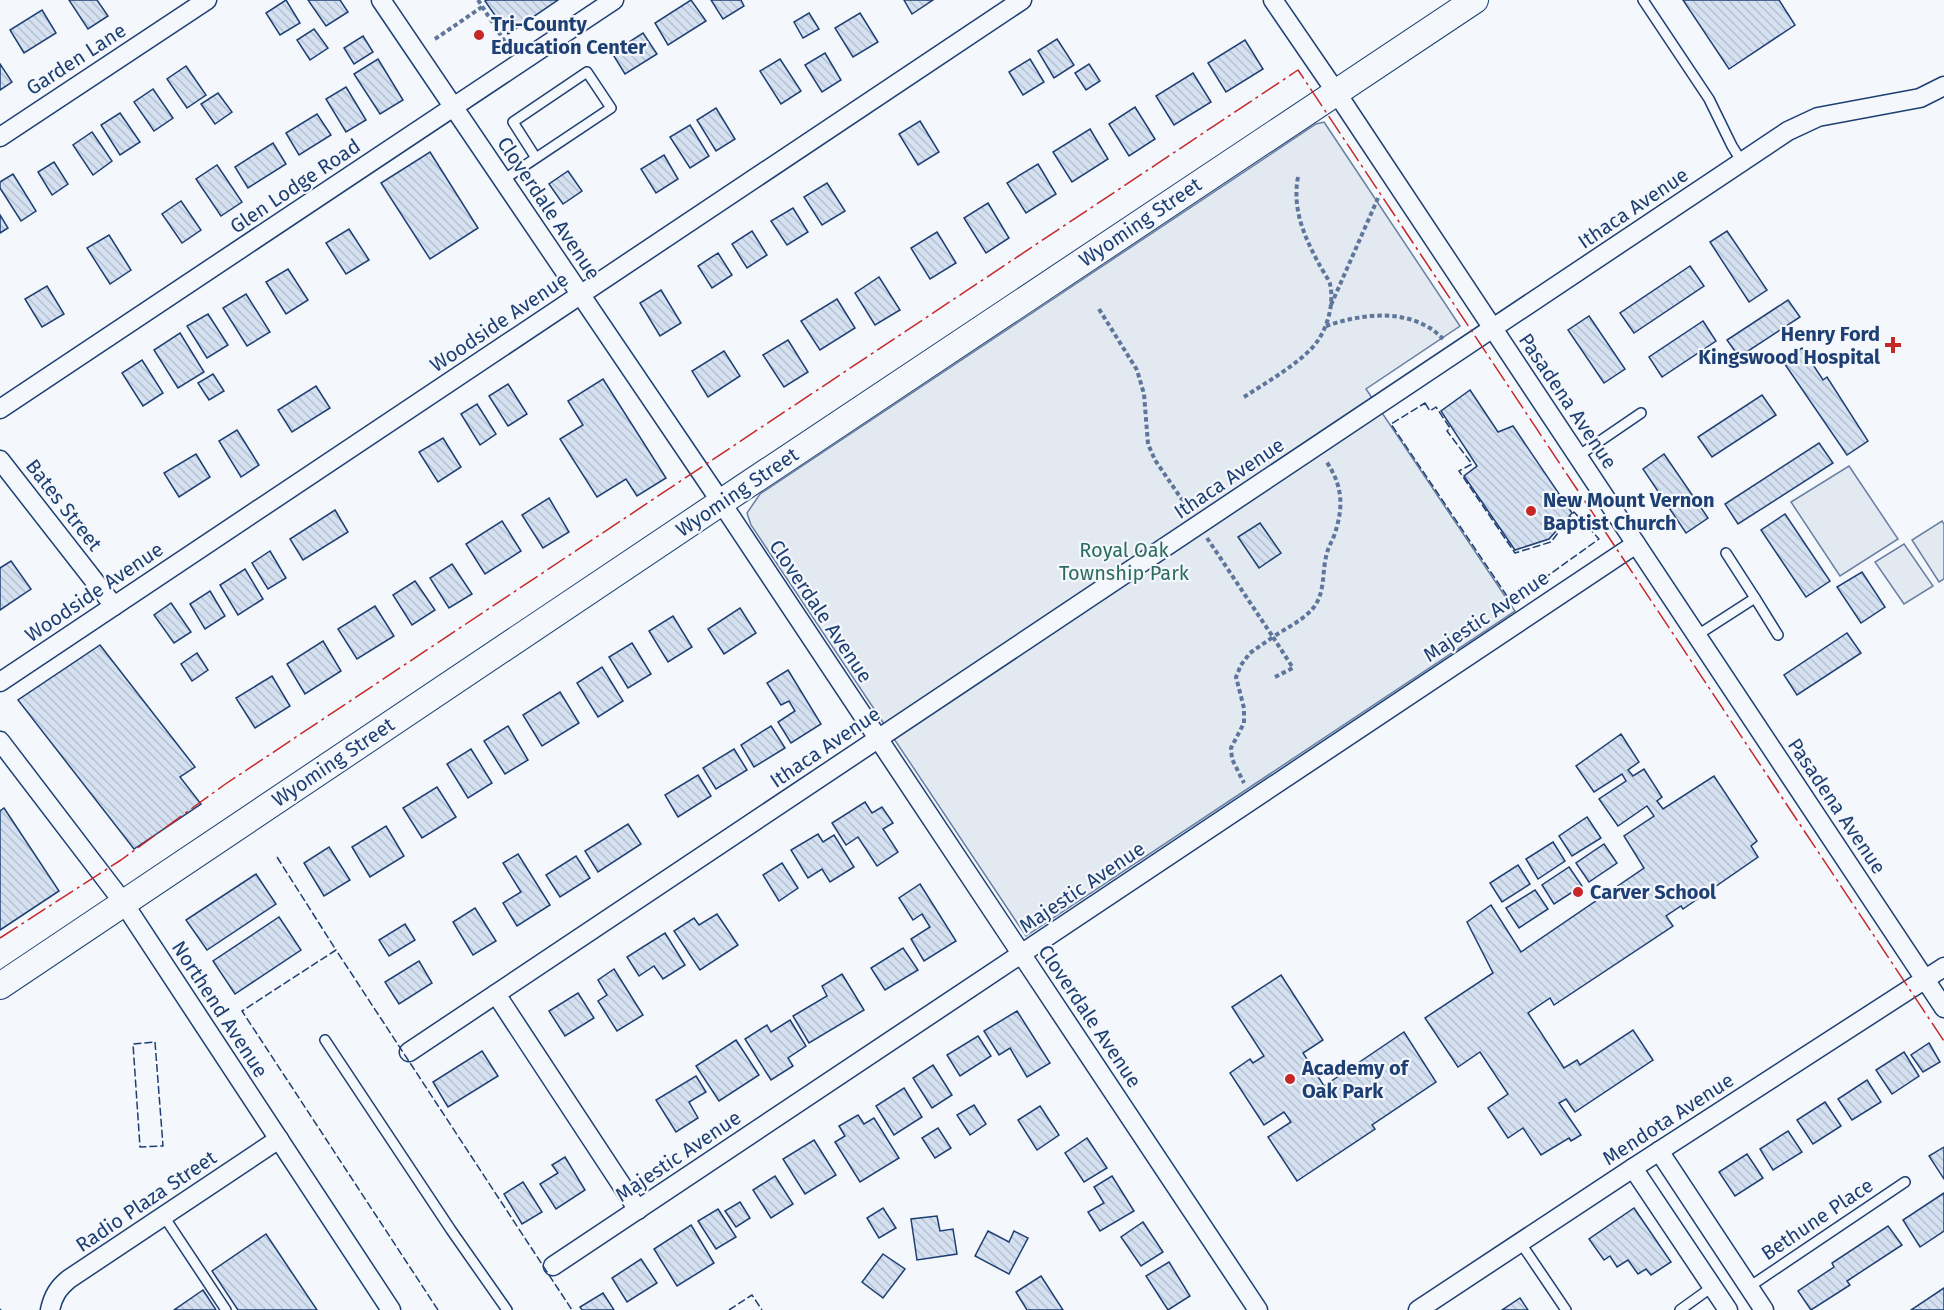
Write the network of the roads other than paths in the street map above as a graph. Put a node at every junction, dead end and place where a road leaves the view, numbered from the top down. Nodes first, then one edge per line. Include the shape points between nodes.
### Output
1 (207, 0) edge
2 (381, 0) edge
3 (614, 0) edge
4 (1022, 0) edge
5 (1273, 0) edge
6 (1475, 0) edge
7 (1643, 0) edge
8 (1944, 86) edge
9 (1336, 92) junction
10 (454, 107) junction
11 (0, 137) edge
12 (536, 158) junction
13 (1742, 162) junction
14 (503, 180) junction
15 (580, 295) junction
16 (1493, 329) junction
17 (0, 409) edge
18 (1641, 413) dead end
19 (1578, 456) junction
20 (0, 460) edge
21 (721, 502) junction
22 (1636, 544) junction
23 (1726, 553) dead end
24 (1755, 597) junction
25 (114, 606) junction
26 (1778, 635) dead end
27 (1696, 636) junction
28 (0, 682) edge
29 (878, 739) junction
30 (0, 741) edge
31 (123, 902) junction
32 (1022, 954) junction
33 (1944, 967) edge
34 (1926, 980) junction
35 (0, 986) edge
36 (495, 994) junction
37 (1944, 1008) edge
38 (325, 1040) dead end
39 (409, 1052) dead end
40 (279, 1139) junction
41 (1659, 1151) junction
42 (1633, 1168) junction
43 (1905, 1182) dead end
44 (638, 1210) junction
45 (163, 1215) junction
46 (1520, 1242) junction
47 (553, 1266) dead end
48 (1712, 1287) junction
49 (1749, 1287) junction
50 (50, 1310) edge
51 (226, 1310) edge
52 (391, 1310) edge
53 (507, 1310) edge
54 (1258, 1310) edge
55 (1418, 1310) edge
56 (1566, 1310) edge
57 (1680, 1310) edge
58 (1728, 1310) edge
59 (1764, 1310) edge

1 - 11 street, Garden Lane
2 - 10 street, Cloverdale Avenue
3 - 10 street, Glen Lodge Road
4 - 15 street, Woodside Avenue
5 - 9 street, Pasadena Avenue
6 - 9 street, Wyoming Street
7 - 13 lane via 1709,99
8 - 13 street, Ithaca Avenue via 1920,98 1818,117
9 - 16 street, Pasadena Avenue
9 - 21 street, Wyoming Street
10 - 14 street, Cloverdale Avenue
10 - 17 street, Glen Lodge Road
12 - 12 lane via 611,108 587,72 513,122
12 - 14 lane
13 - 16 street, Ithaca Avenue
14 - 15 street, Cloverdale Avenue
15 - 21 street, Cloverdale Avenue
15 - 25 street, Woodside Avenue
16 - 19 street, Pasadena Avenue
16 - 29 street, Ithaca Avenue
18 - 19 lane
19 - 22 street, Pasadena Avenue
20 - 25 street, Bates Street
21 - 29 street, Cloverdale Avenue
21 - 31 street, Wyoming Street
22 - 27 street, Pasadena Avenue
22 - 32 street, Majestic Avenue
23 - 24 lane
24 - 26 lane
24 - 27 lane
25 - 28 street, Woodside Avenue
27 - 34 street, Pasadena Avenue
29 - 32 street, Cloverdale Avenue
29 - 36 street, Ithaca Avenue
30 - 31 street, Northend Avenue
31 - 35 street, Wyoming Street
31 - 40 street, Northend Avenue
32 - 44 street, Majestic Avenue
32 - 54 street, Cloverdale Avenue
33 - 34 street, Mendota Avenue
34 - 37 street, Pasadena Avenue
34 - 41 street, Mendota Avenue
36 - 39 street, Ithaca Avenue
36 - 44 street
38 - 53 lane
40 - 45 street, Radio Plaza Street
40 - 52 street, Northend Avenue
41 - 42 street, Mendota Avenue
41 - 49 street
42 - 46 street, Mendota Avenue
42 - 48 street
43 - 49 lane, Bethune Place
44 - 47 street, Majestic Avenue
45 - 50 street, Radio Plaza Street via 60,1286
45 - 51 lane
46 - 55 street, Mendota Avenue
46 - 56 lane
48 - 57 lane
48 - 58 street
49 - 59 street

